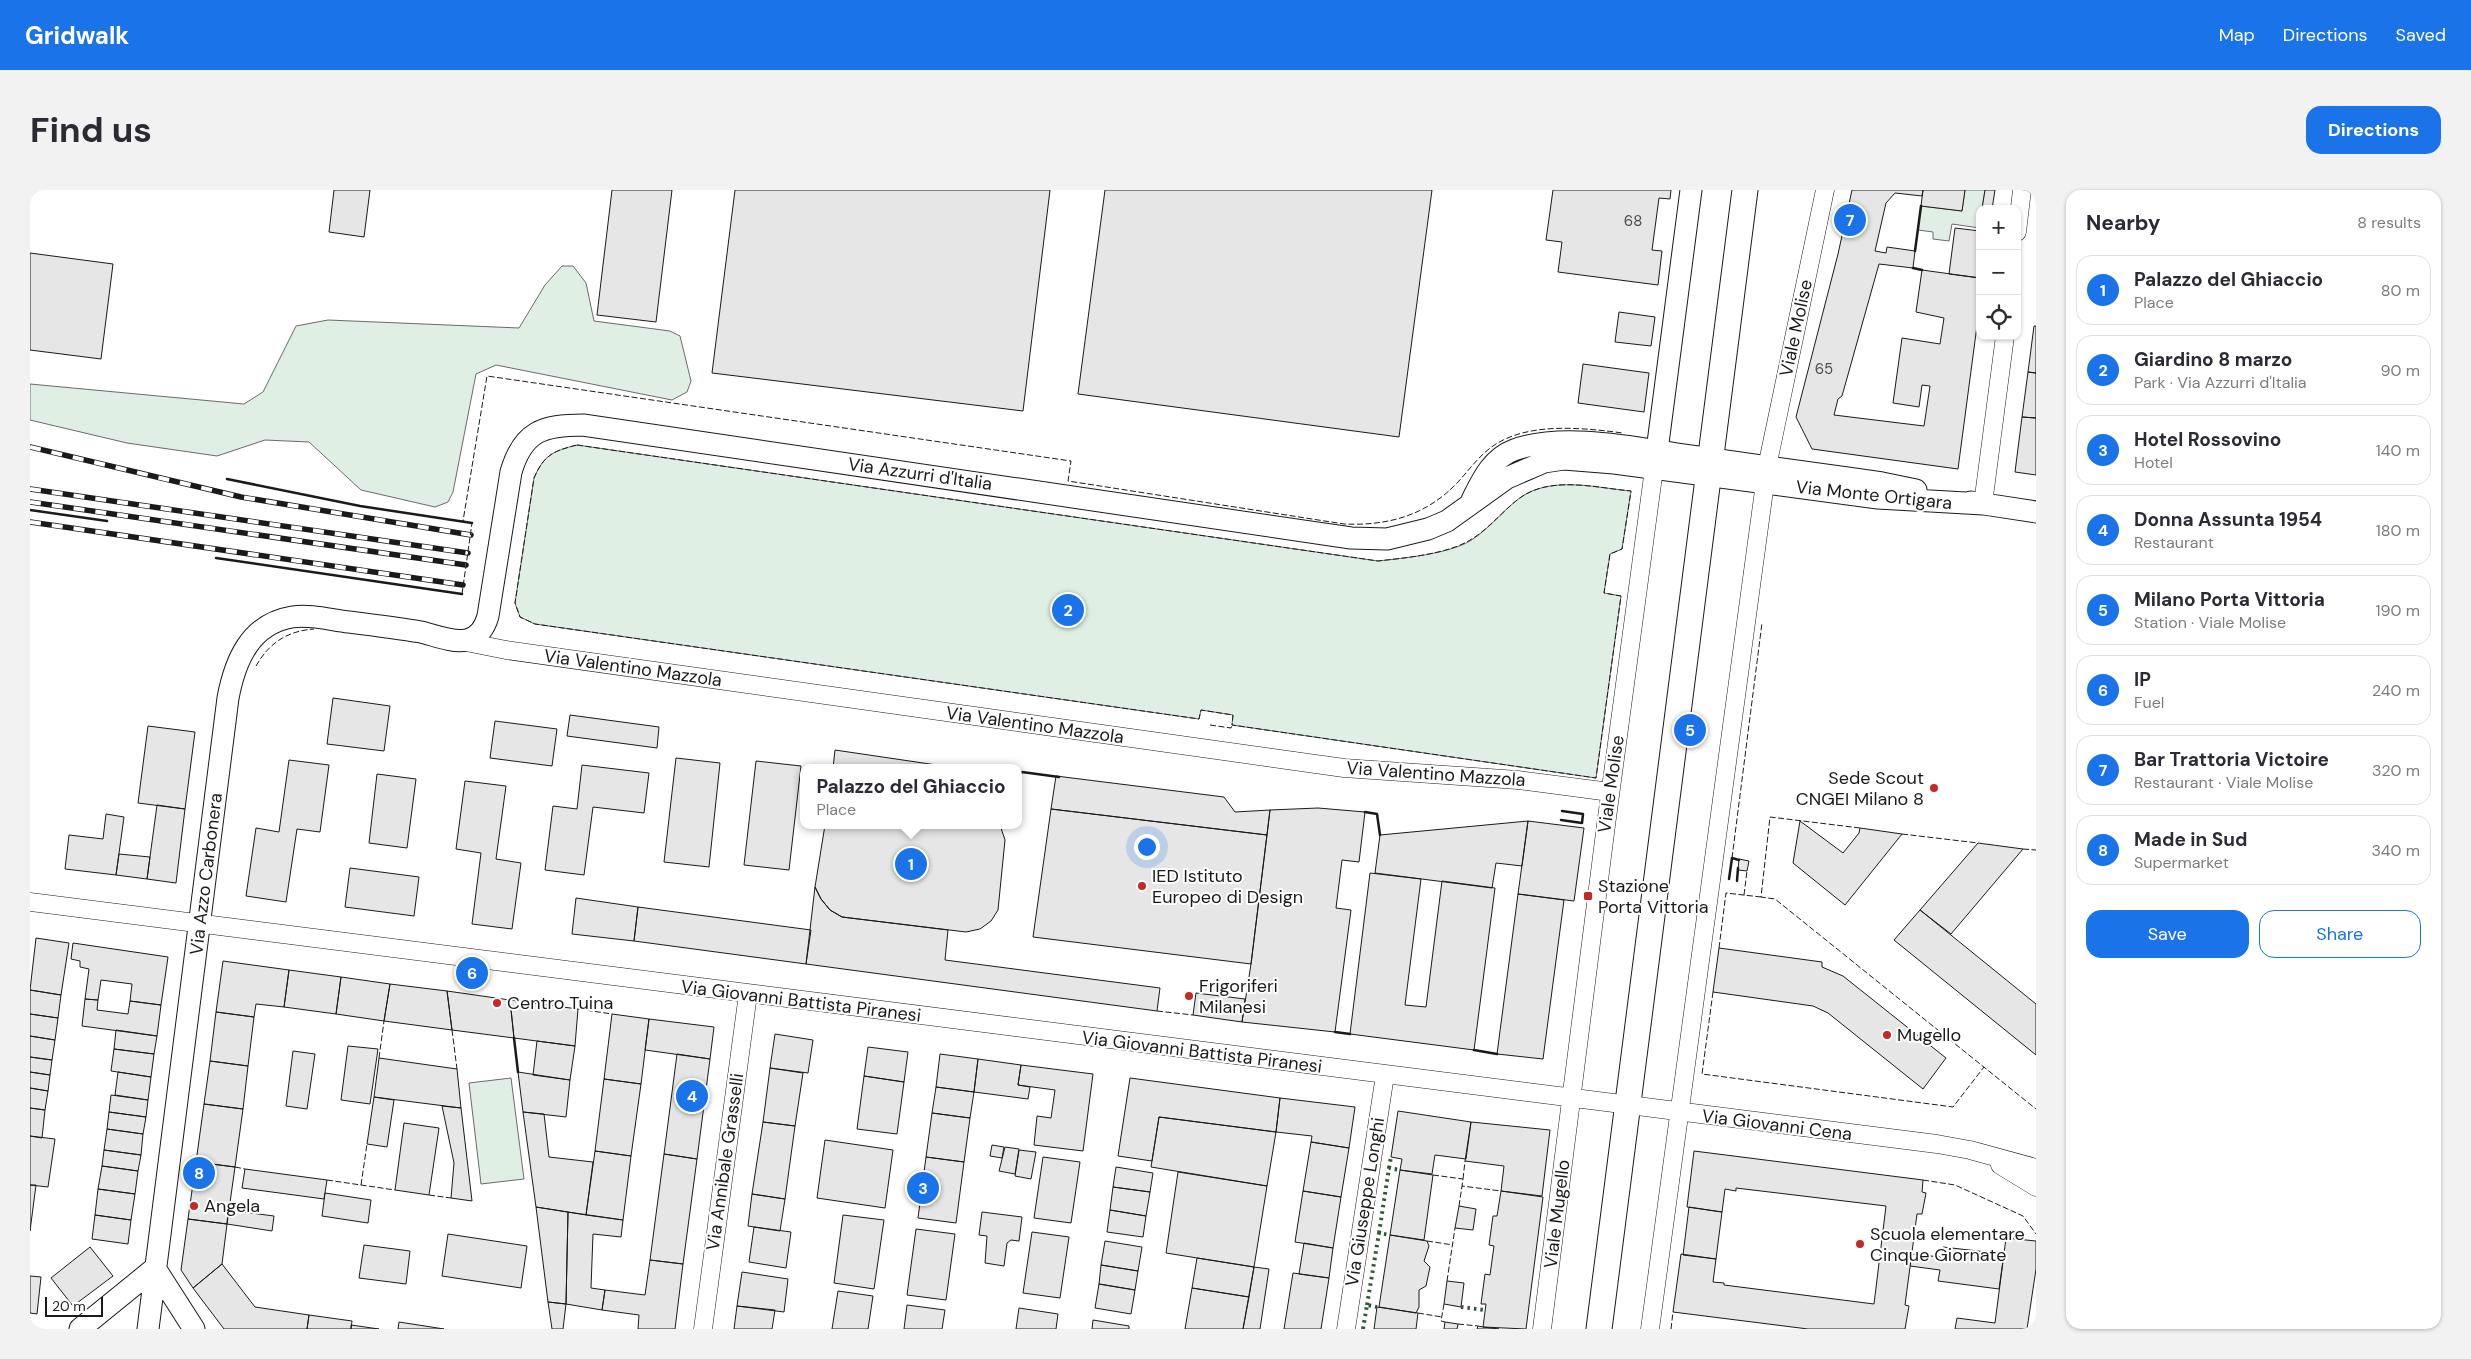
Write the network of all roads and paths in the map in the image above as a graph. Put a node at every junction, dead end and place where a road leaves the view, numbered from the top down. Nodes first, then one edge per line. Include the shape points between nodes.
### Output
1 (1691, 190) edge
2 (1745, 190) edge
3 (1825, 190) edge
4 (2022, 190) edge
5 (2020, 205) edge
6 (2004, 340) edge
7 (1656, 460) junction
8 (1710, 468) junction
9 (1766, 475) junction
10 (1983, 504) junction
11 (2036, 512) edge
12 (491, 595) junction
13 (420, 632) junction
14 (461, 641) junction
15 (1610, 792) junction
16 (30, 902) edge
17 (200, 924) junction
18 (748, 994) junction
19 (1385, 1075) junction
20 (1571, 1099) junction
21 (1628, 1106) junction
22 (1679, 1112) junction
23 (1983, 1154) junction
24 (2036, 1168) edge
25 (2036, 1187) edge
26 (155, 1268) junction
27 (80, 1329) edge
28 (148, 1329) edge
29 (194, 1329) edge
30 (703, 1329) edge
31 (1346, 1329) edge
32 (1542, 1329) edge
33 (1599, 1329) edge
34 (1650, 1329) edge

1 - 7 street, Viale Molise
2 - 8 main road
3 - 9 street, Viale Molise
4 - 5 street
6 - 10 street
7 - 8 street
7 - 12 street, Via Azzurri d'Italia via 1565,442 1514,450 1498,459 1485,474 1470,505 1441,524 1407,536 1351,538 583,424 555,425 525,441 516,455
7 - 15 street, Viale Molise
8 - 9 street
8 - 21 main road
9 - 10 street, Via Monte Ortigara via 1882,483
9 - 22 street, Viale Molise
10 - 11 street, Via Monte Ortigara
12 - 13 street, Via Azzurri d'Italia via 483,611 466,627 446,633
12 - 14 street, Via Azzurri d'Italia via 483,629 470,639
13 - 14 street, Via Azzo Carbonera
13 - 17 street, Via Azzo Carbonera via 292,617 266,628 246,646 235,666 228,698
14 - 15 street, Via Valentino Mazzola via 511,651 1344,768 1518,780
15 - 20 street, Viale Molise
16 - 17 street, Via Giovanni Battista Piranesi
17 - 18 street, Via Giovanni Battista Piranesi
17 - 26 street, Via Azzo Carbonera
18 - 19 street, Via Giovanni Battista Piranesi
18 - 30 street, Via Annibale Grasselli
19 - 20 street, Via Giovanni Battista Piranesi
19 - 31 street, Via Giuseppe Longhi
20 - 21 street, Via Giovanni Cena
20 - 32 street, Viale Mugello
21 - 22 street, Via Giovanni Cena
21 - 33 main road
22 - 23 street, Via Giovanni Cena via 1937,1144
22 - 34 street
23 - 24 street, Via Giovanni Cena
23 - 25 street, Via Giovanni Cena
26 - 27 street
26 - 28 street, Via Azzo Carbonera
26 - 29 street

